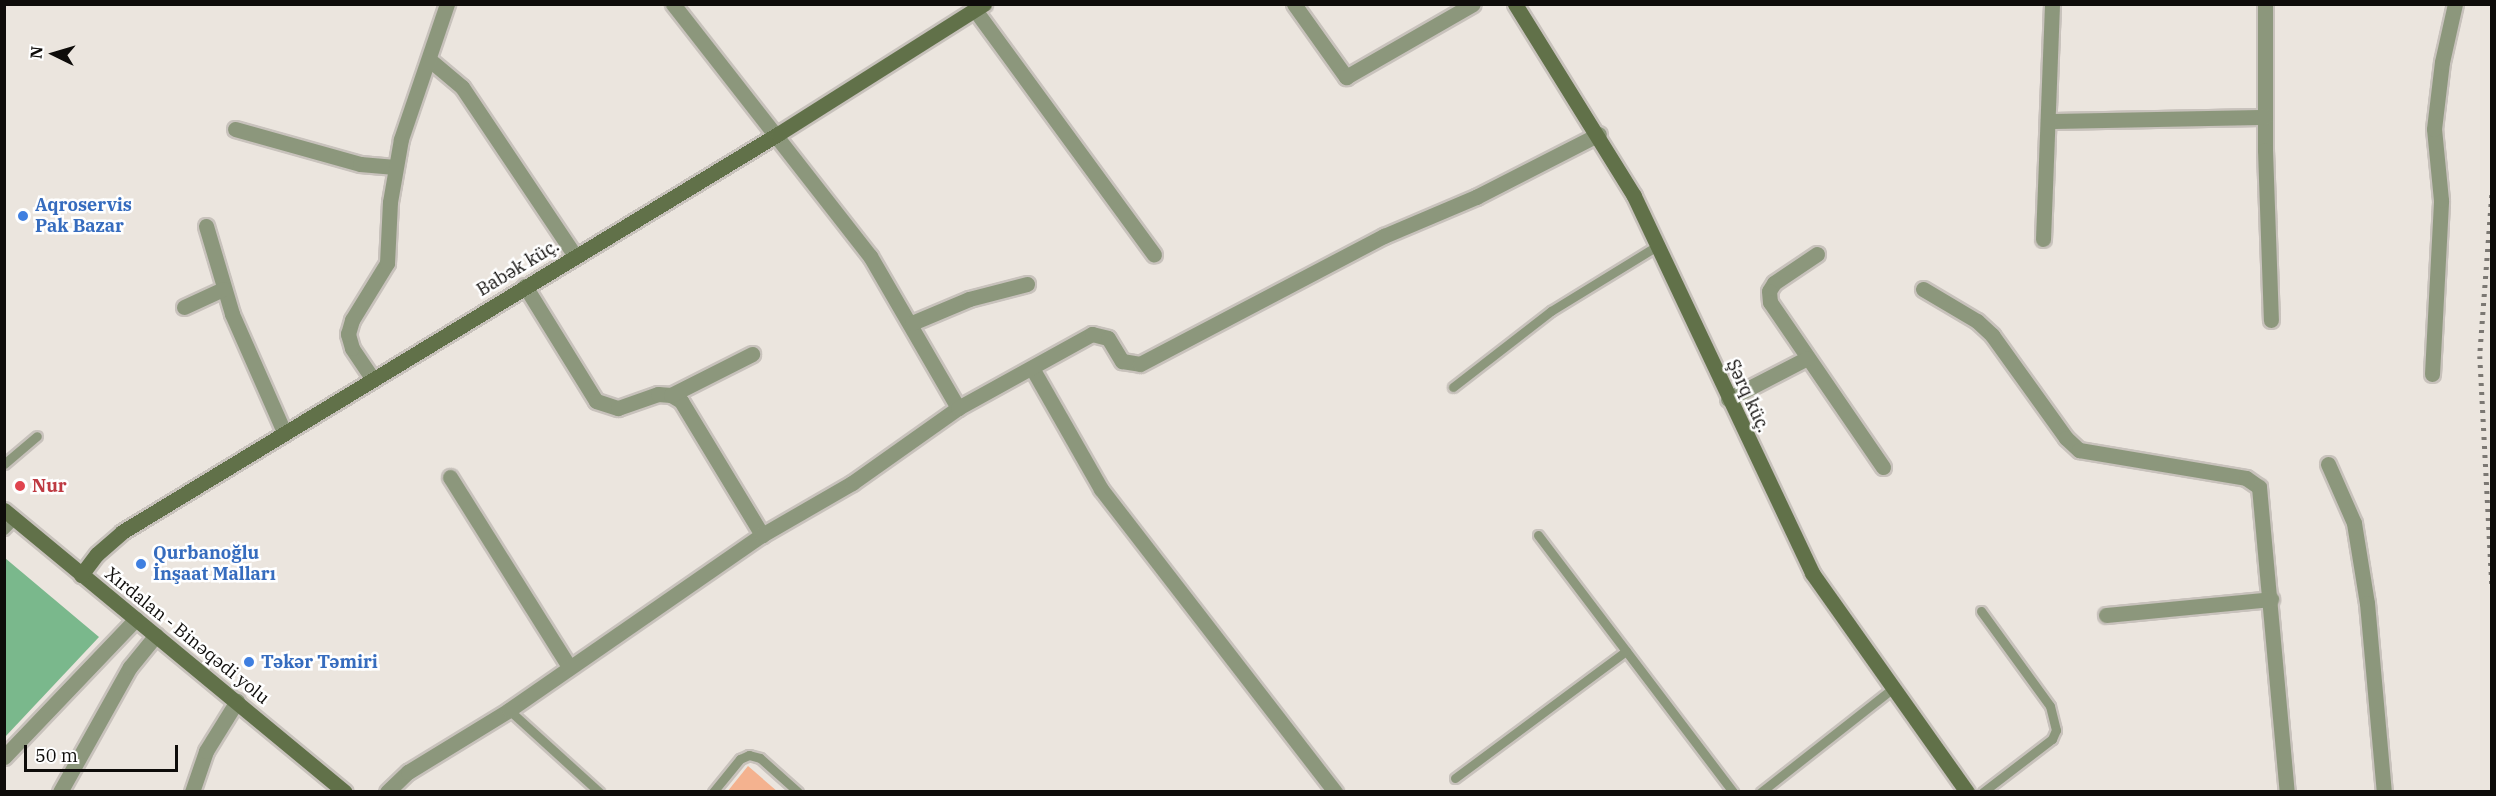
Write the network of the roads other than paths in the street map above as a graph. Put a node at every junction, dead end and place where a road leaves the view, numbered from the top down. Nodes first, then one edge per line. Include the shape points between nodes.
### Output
1 (447, 4) edge
2 (673, 4) edge
3 (1294, 4) edge
4 (1473, 4) edge
5 (1515, 4) edge
6 (2052, 4) edge
7 (2265, 4) edge
8 (2455, 4) edge
9 (979, 7) edge
10 (431, 62) junction
11 (2265, 117) junction
12 (2048, 121) junction
13 (235, 129) dead end
14 (778, 134) junction
15 (1599, 134) junction
16 (395, 167) junction
17 (206, 226) dead end
18 (2043, 239) dead end
19 (1657, 246) junction
20 (1817, 254) dead end
21 (1154, 255) dead end
22 (575, 256) junction
23 (1027, 284) dead end
24 (525, 286) junction
25 (223, 289) junction
26 (1923, 289) dead end
27 (184, 307) dead end
28 (2271, 320) dead end
29 (912, 323) junction
30 (752, 354) dead end
31 (1807, 358) junction
32 (1032, 368) junction
33 (2432, 374) dead end
34 (372, 378) junction
35 (1453, 387) dead end
36 (671, 395) junction
37 (1728, 399) junction
38 (958, 408) junction
39 (284, 432) junction
40 (37, 436) dead end
41 (4, 464) edge
42 (2328, 464) dead end
43 (1883, 467) dead end
44 (450, 477) dead end
45 (8, 520) edge
46 (762, 535) junction
47 (1538, 535) dead end
48 (81, 575) junction
49 (2271, 599) junction
50 (1981, 611) dead end
51 (2106, 615) dead end
52 (136, 619) junction
53 (156, 635) junction
54 (1626, 651) junction
55 (569, 667) junction
56 (1892, 690) junction
57 (237, 701) junction
58 (509, 710) junction
59 (4, 757) edge
60 (1455, 778) dead end
61 (60, 792) edge
62 (192, 792) edge
63 (345, 792) edge
64 (387, 792) edge
65 (599, 792) edge
66 (713, 792) edge
67 (798, 792) edge
68 (1335, 792) edge
69 (1733, 792) edge
70 (1761, 792) edge
71 (1967, 792) edge
72 (1983, 792) edge
73 (2287, 792) edge
74 (2384, 792) edge

1 - 10 street
2 - 14 street
3 - 4 street via 1346,77
5 - 15 main road, Şərq küç.
6 - 12 street
7 - 11 street
8 - 33 street via 2435,120 2441,200
9 - 14 main road, Babək küç.
9 - 21 street
10 - 16 street via 401,139
10 - 22 street via 462,87
11 - 12 street
11 - 28 street
12 - 18 street
13 - 16 street via 360,164
14 - 22 main road, Babək küç.
14 - 29 street via 870,256
15 - 19 main road, Şərq küç.
15 - 32 street via 1476,197 1384,236 1140,364 1122,361 1108,338 1092,334
16 - 34 street via 387,263 352,320 348,334 352,348
17 - 25 street
19 - 35 lane via 1551,311
19 - 37 main road, Şərq küç.
20 - 31 street via 1774,283 1769,291 1770,302
22 - 24 main road, Babək küç.
23 - 29 street via 969,299
24 - 34 main road, Babək küç.
24 - 36 street via 596,401 618,408 658,394
25 - 27 street
25 - 39 street
26 - 49 street via 1977,321 1992,335 2066,438 2079,450 2246,478 2259,487
29 - 38 street
30 - 36 street
31 - 37 street
31 - 43 street
32 - 38 street
32 - 68 street via 1101,489
34 - 39 main road, Babək küç.
36 - 46 street via 681,401
37 - 56 main road, Şərq küç. via 1812,573
38 - 46 street via 852,483
39 - 48 main road, Babək küç. via 122,532
40 - 41 lane
42 - 74 street via 2349,504 2356,534 2367,603
44 - 55 street
45 - 48 main road, Xırdalan - Binəqədi yolu
46 - 55 street
47 - 54 lane
48 - 52 main road, Xırdalan - Binəqədi yolu
49 - 51 street
49 - 73 street
50 - 72 lane via 2050,706 2056,730 2052,739
52 - 53 main road, Xırdalan - Binəqədi yolu
52 - 59 street
53 - 57 main road, Xırdalan - Binəqədi yolu
53 - 61 street via 130,667
54 - 60 lane
54 - 69 lane
55 - 58 street
56 - 70 lane
56 - 71 main road, Şərq küç.
57 - 62 street via 206,751
57 - 63 main road, Xırdalan - Binəqədi yolu
58 - 64 street via 408,772
58 - 65 lane
66 - 67 lane via 740,759 749,754 760,758

